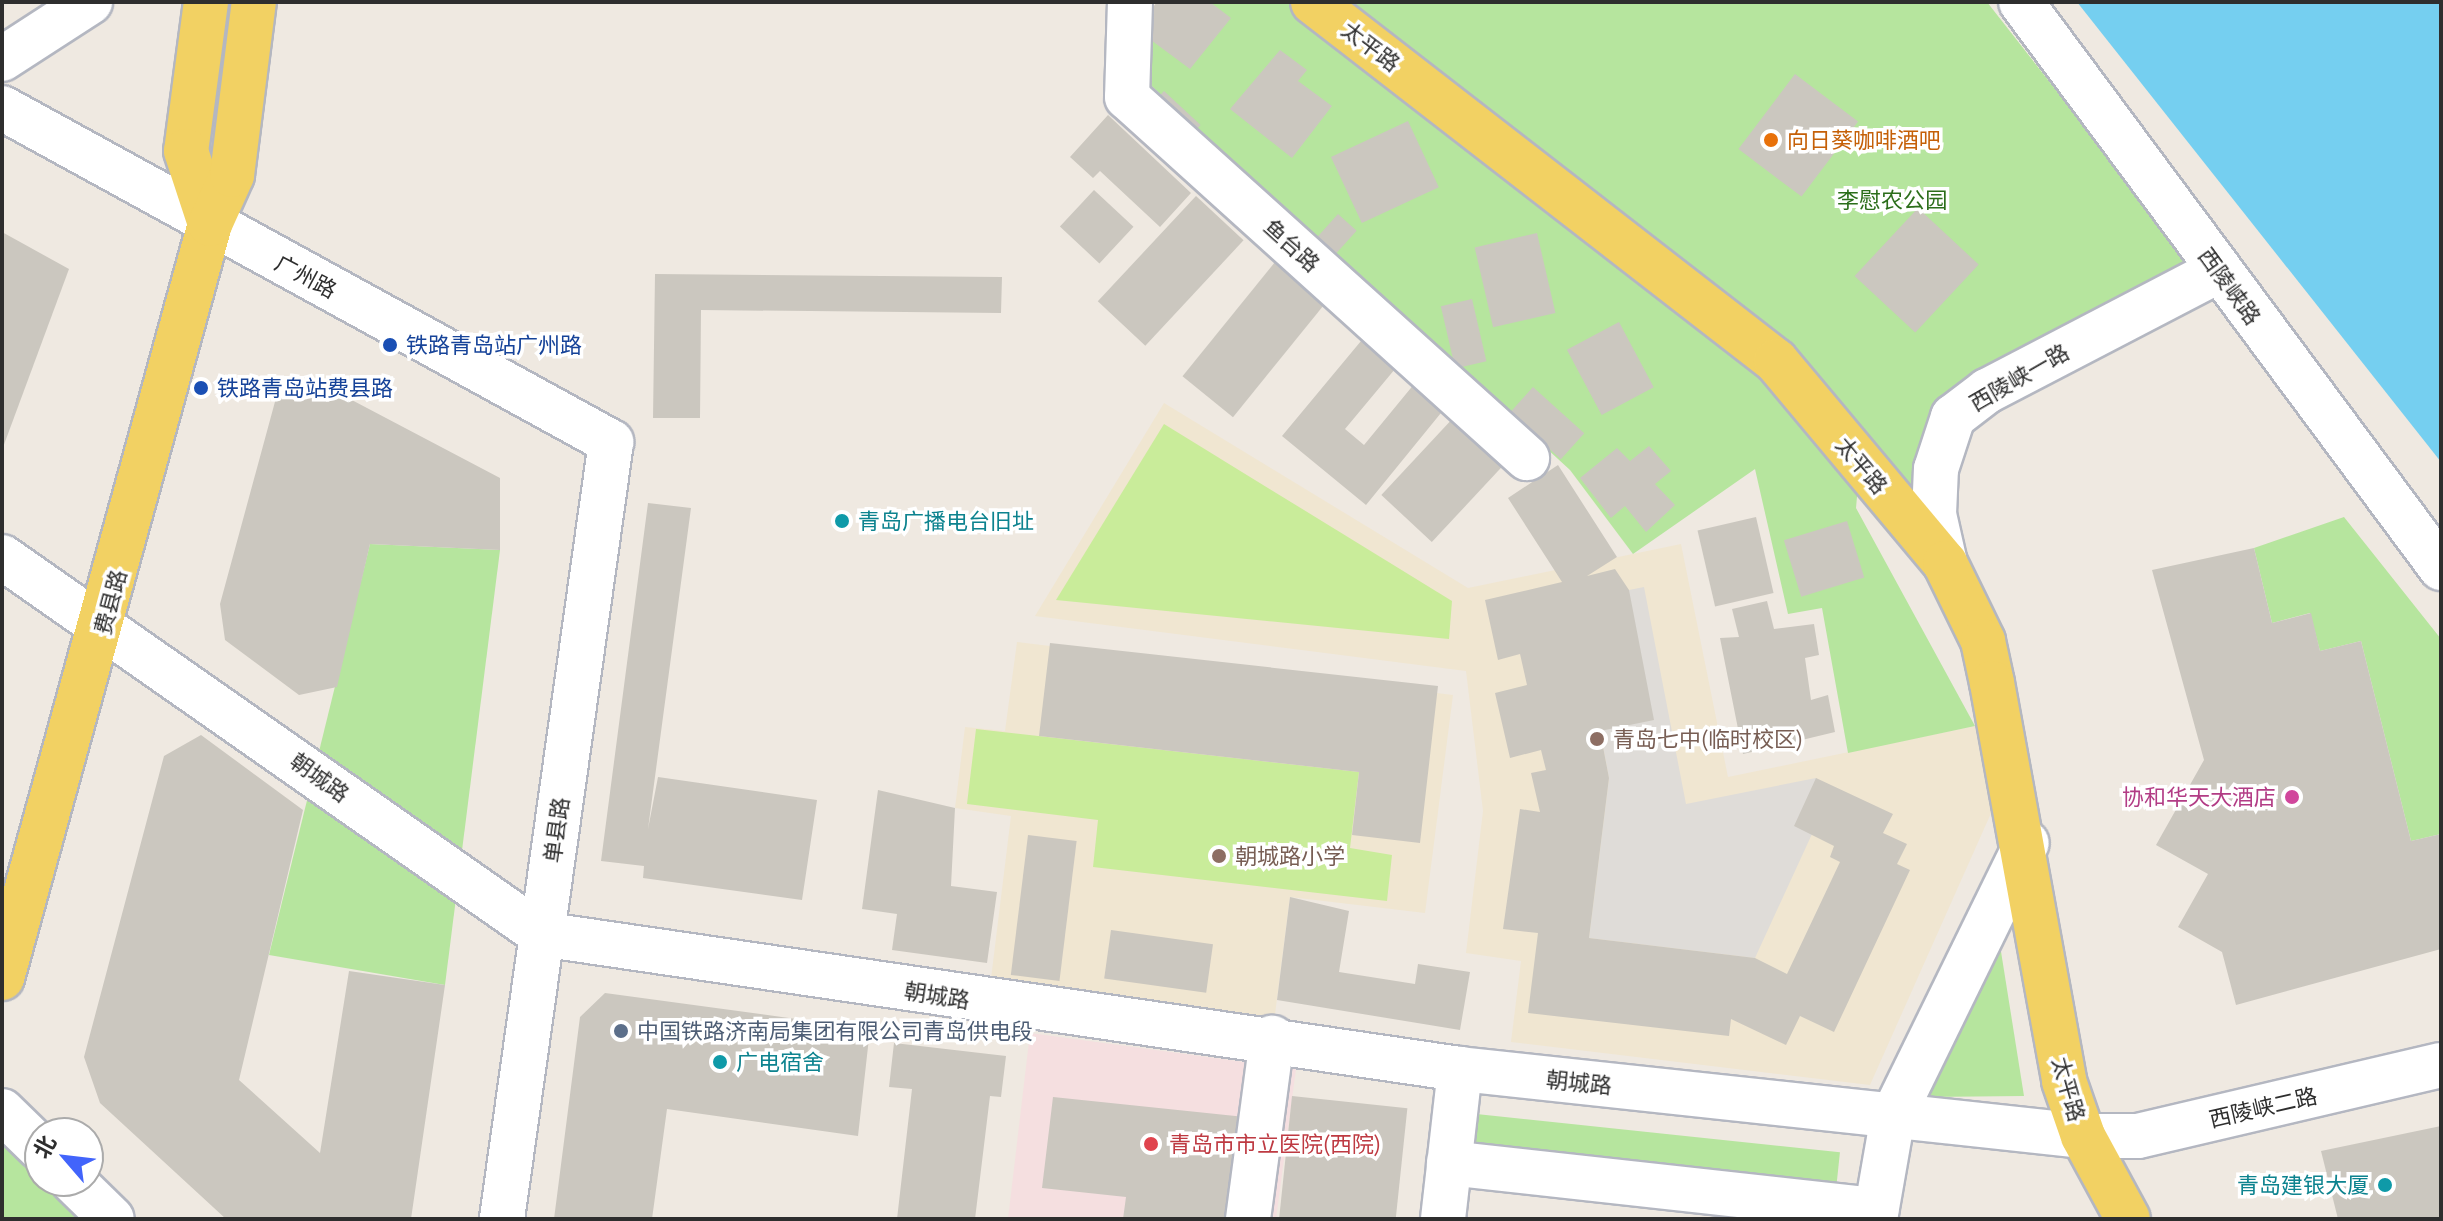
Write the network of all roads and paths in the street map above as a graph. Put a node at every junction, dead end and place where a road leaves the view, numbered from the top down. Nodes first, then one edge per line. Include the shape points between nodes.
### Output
1 (90, 2) edge
2 (206, 2) edge
3 (254, 2) edge
4 (1130, 2) edge
5 (1313, 2) edge
6 (2021, 2) edge
7 (2, 59) edge
8 (2, 108) edge
9 (210, 224) junction
10 (2219, 270) junction
11 (611, 442) joint
12 (1527, 458) dead end
13 (2, 557) edge
14 (1945, 563) junction
15 (2441, 568) edge
16 (104, 622) junction
17 (2027, 843) junction
18 (541, 934) junction
19 (2, 978) edge
20 (1272, 1038) junction
21 (2441, 1065) edge
22 (1460, 1069) junction
23 (2, 1111) edge
24 (1893, 1116) junction
25 (24, 1132) edge
26 (2083, 1136) junction
27 (1449, 1163) junction
28 (89, 1197) edge
29 (1876, 1214) edge
30 (112, 1219) edge
31 (502, 1219) edge
32 (1248, 1219) edge
33 (1443, 1219) edge
34 (2128, 1219) edge

1 - 7 street
2 - 9 main road via 186,151
3 - 9 main road, 费县路 via 232,175
4 - 12 street, 鱼台路 via 1127,97
5 - 14 main road, 太平路 via 1776,361
6 - 10 street, 西陵峡路
8 - 9 street, 广州路
9 - 11 street, 广州路
9 - 16 main road, 费县路
10 - 14 street, 西陵峡一路 via 1987,391 1953,417 1936,469 1934,514
10 - 15 street, 西陵峡路
11 - 18 street, 单县路
13 - 16 street, 朝城路
14 - 17 main road, 太平路 via 1983,641
16 - 18 street, 朝城路
16 - 19 main road, 费县路
17 - 24 street
17 - 26 main road, 太平路 via 2053,1025
18 - 20 street, 朝城路
18 - 31 street, 单县路
20 - 22 street, 朝城路
20 - 32 street
21 - 26 street, 西陵峡二路 via 2138,1136
22 - 24 street, 朝城路
22 - 27 street
23 - 25 street
24 - 26 street, 朝城路
24 - 29 street
26 - 34 main road, 太平路
27 - 29 street
27 - 33 street
28 - 30 street

